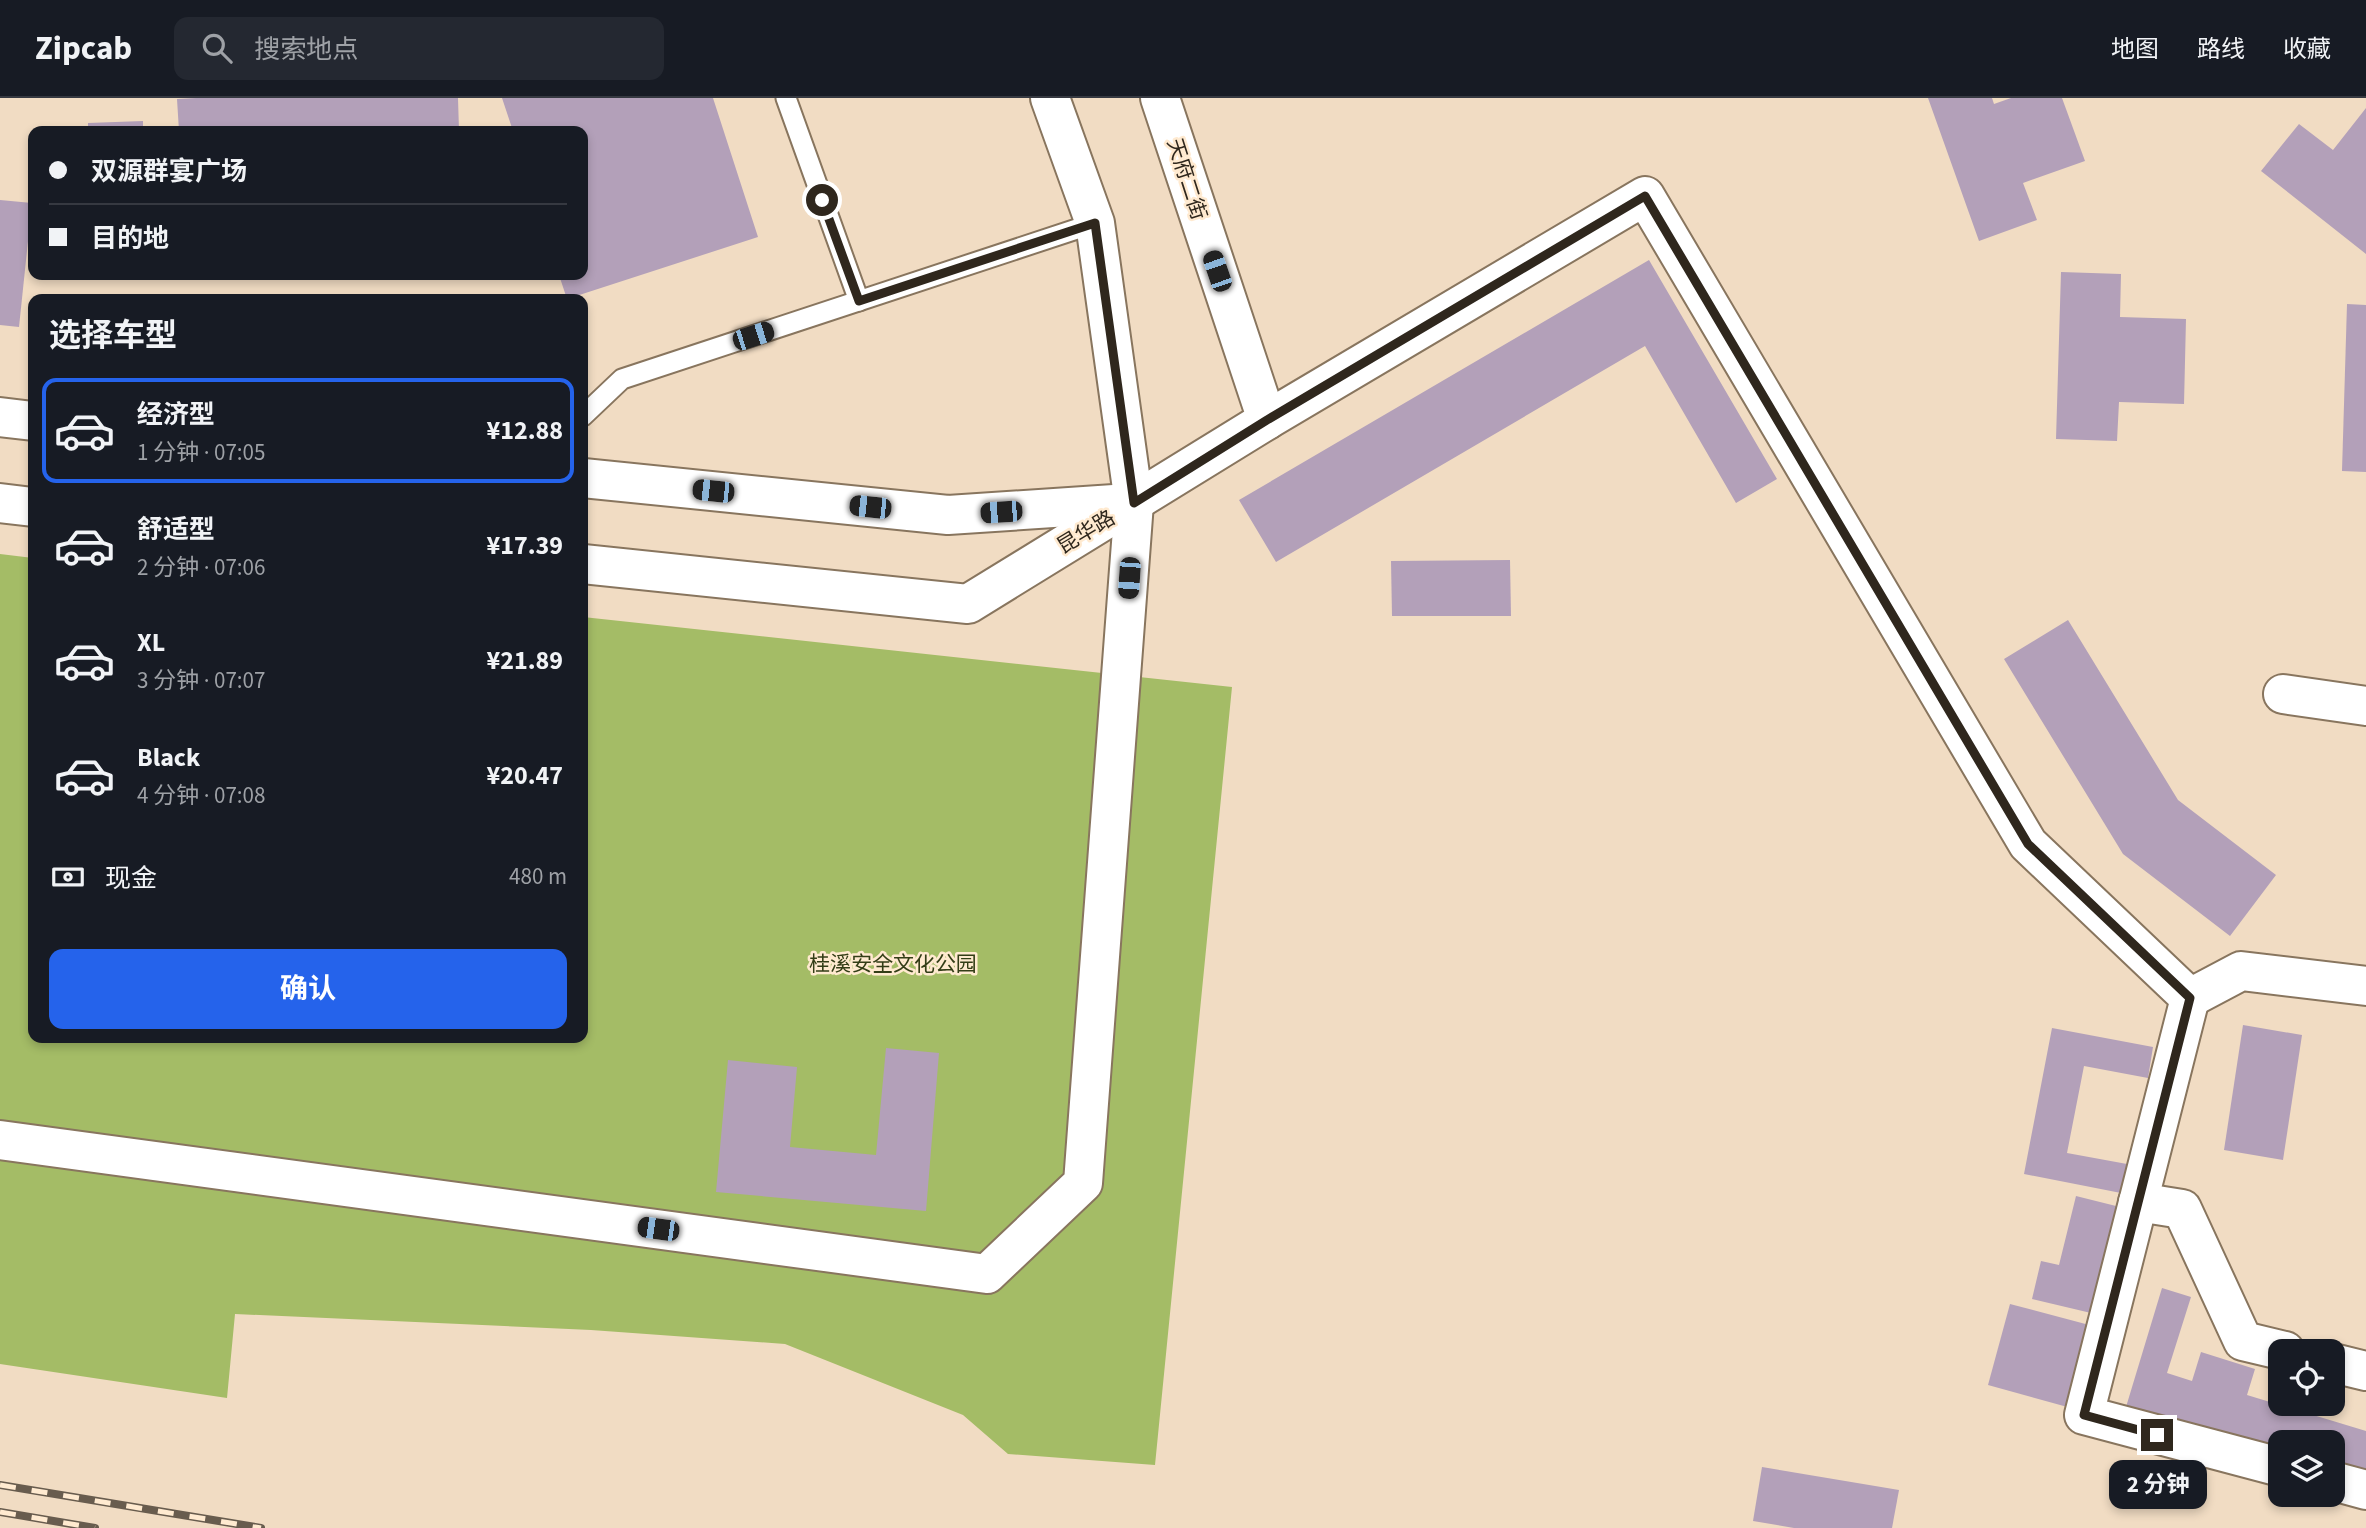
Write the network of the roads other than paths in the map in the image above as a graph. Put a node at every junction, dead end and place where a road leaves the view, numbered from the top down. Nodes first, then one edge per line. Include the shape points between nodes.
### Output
1 (786, 98) edge
2 (1050, 98) edge
3 (1160, 98) edge
4 (1095, 223) junction
5 (859, 301) junction
6 (588, 411) edge
7 (0, 417) edge
8 (28, 420) edge
9 (1267, 420) junction
10 (588, 479) edge
11 (0, 503) edge
12 (1134, 503) junction
13 (28, 506) edge
14 (588, 565) edge
15 (2283, 694) dead end
16 (2366, 706) edge
17 (2366, 986) edge
18 (2190, 998) junction
19 (0, 1139) edge
20 (2138, 1202) junction
21 (2268, 1347) edge
22 (2345, 1366) edge
23 (2366, 1371) edge
24 (2268, 1464) edge
25 (2345, 1484) edge
26 (2366, 1490) edge

1 - 5 lane
2 - 4 street
3 - 9 street, 天府二街
4 - 5 lane
4 - 12 street
5 - 6 lane via 622,379
7 - 8 street
9 - 12 street
9 - 18 street via 1645,196 2028,844
10 - 12 street, 昆华路 via 948,515
11 - 13 street
12 - 14 street, 昆华路 via 968,604
12 - 19 street via 1083,1183 987,1274
15 - 16 street
17 - 18 street via 2241,971
18 - 20 street
20 - 21 street via 2182,1209 2243,1341
20 - 24 street via 2084,1415
22 - 23 street
25 - 26 street

